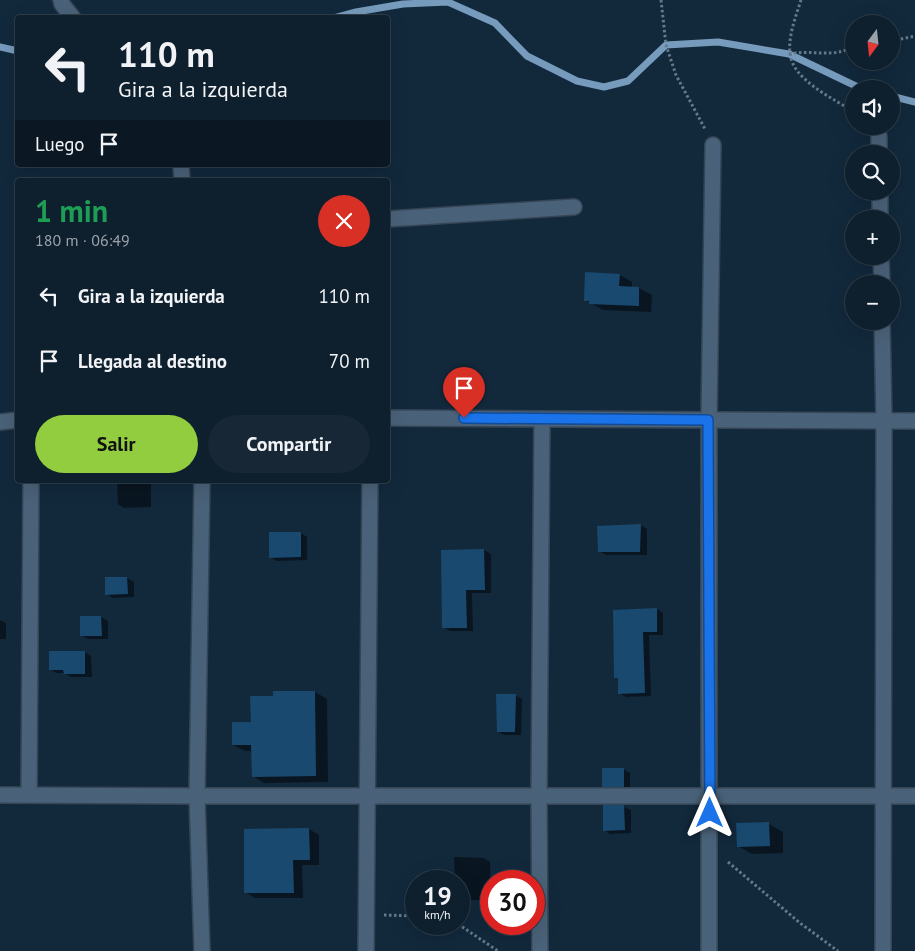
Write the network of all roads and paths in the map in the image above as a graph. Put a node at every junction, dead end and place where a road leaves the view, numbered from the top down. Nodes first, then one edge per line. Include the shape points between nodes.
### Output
1 (61, 0) edge
2 (661, 0) edge
3 (801, 0) edge
4 (71, 15) edge
5 (915, 36) edge
6 (900, 39) edge
7 (845, 52) edge
8 (790, 54) junction
9 (845, 106) edge
10 (879, 136) dead end
11 (713, 145) joint
12 (879, 145) edge
13 (574, 207) dead end
14 (390, 219) edge
15 (882, 330) edge
16 (390, 418) edge
17 (542, 419) junction
18 (15, 420) edge
19 (708, 420) junction
20 (884, 420) junction
21 (915, 421) edge
22 (0, 422) edge
23 (31, 483) edge
24 (202, 483) edge
25 (370, 483) edge
26 (0, 795) edge
27 (29, 795) junction
28 (197, 796) junction
29 (367, 796) junction
30 (539, 796) junction
31 (710, 796) junction
32 (883, 796) junction
33 (915, 796) edge
34 (710, 846) junction
35 (366, 914) junction
36 (405, 916) edge
37 (470, 932) edge
38 (202, 951) edge
39 (366, 951) edge
40 (498, 951) edge
41 (540, 951) edge
42 (709, 951) edge
43 (838, 951) edge
44 (883, 951) edge

1 - 4 street
2 - 11 path via 666,45 676,75
3 - 8 path via 792,31
5 - 6 path
7 - 8 path via 803,51
8 - 9 path via 796,71 808,83
10 - 12 street
11 - 19 street
13 - 14 street
15 - 20 street
16 - 17 street
17 - 19 street
17 - 30 street
18 - 22 street
19 - 20 street
19 - 31 street
20 - 21 street
20 - 32 street
23 - 27 street
24 - 28 street
25 - 29 street
26 - 27 street
27 - 28 street
28 - 29 street
28 - 38 street
29 - 30 street
29 - 35 street
30 - 31 street
30 - 41 street
31 - 32 street
31 - 34 street
32 - 33 street
32 - 44 street
34 - 42 street
34 - 43 path
35 - 36 path
35 - 39 street
37 - 40 path

